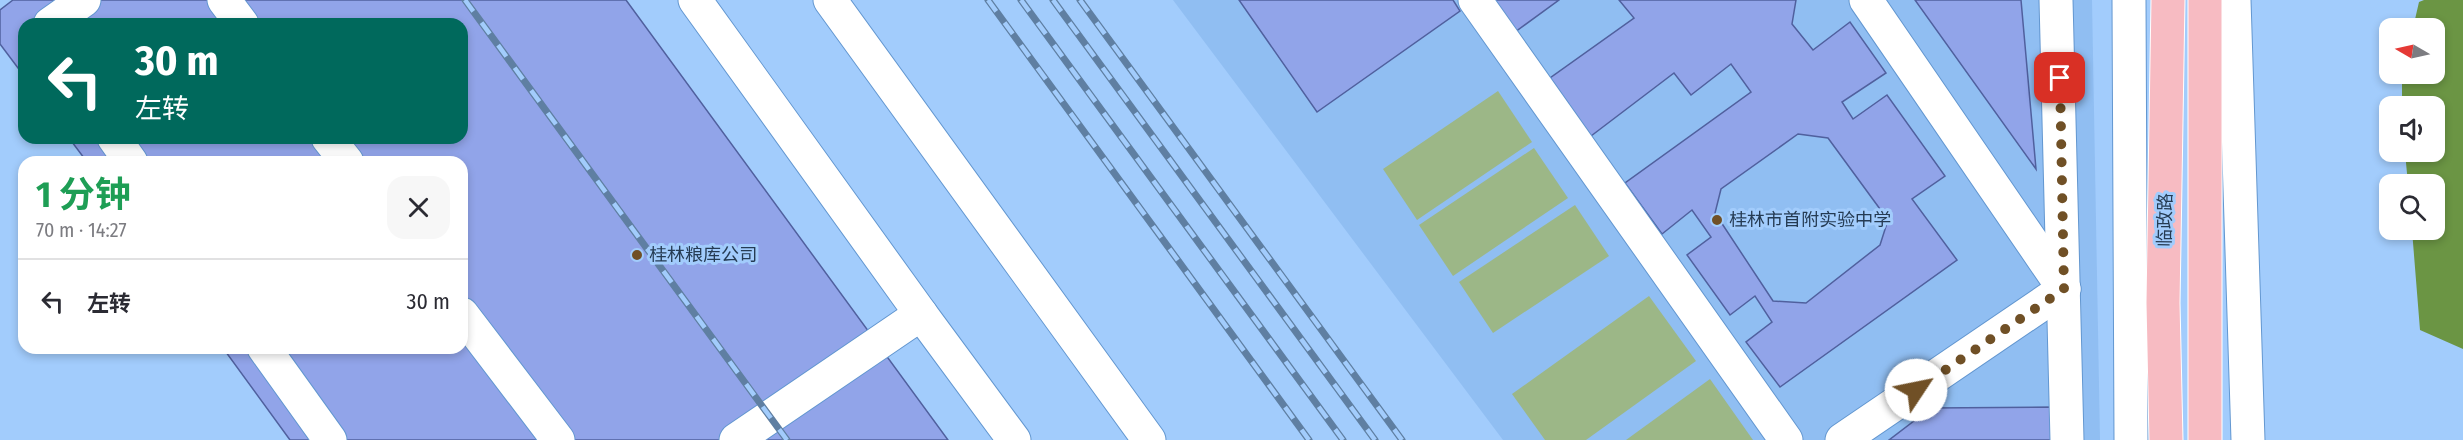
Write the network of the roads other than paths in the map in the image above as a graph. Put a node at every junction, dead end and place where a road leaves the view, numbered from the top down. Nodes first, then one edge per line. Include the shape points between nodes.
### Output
1 (84, 0) edge
2 (224, 0) edge
3 (695, 0) edge
4 (830, 0) edge
5 (1475, 0) edge
6 (1866, 0) edge
7 (2056, 0) edge
8 (2129, 0) edge
9 (2168, 0) edge
10 (2205, 0) edge
11 (2234, 0) edge
12 (58, 18) edge
13 (238, 18) edge
14 (333, 144) edge
15 (342, 156) edge
16 (2064, 289) junction
17 (921, 314) junction
18 (468, 322) edge
19 (268, 354) edge
20 (330, 440) edge
21 (558, 440) edge
22 (736, 440) edge
23 (1014, 440) edge
24 (1149, 440) edge
25 (1786, 440) edge
26 (1842, 440) edge
27 (2067, 440) edge
28 (2131, 440) edge
29 (2166, 440) edge
30 (2205, 440) edge
31 (2248, 440) edge

1 - 12 street
2 - 13 street
3 - 17 street
4 - 24 street
5 - 25 street
6 - 16 street
7 - 16 street
8 - 28 street
9 - 29 main road, 临政路 via 2163,303
10 - 30 main road
11 - 31 street
14 - 15 street
16 - 26 street
16 - 27 street
17 - 22 street
17 - 23 street
18 - 21 street
19 - 20 street

